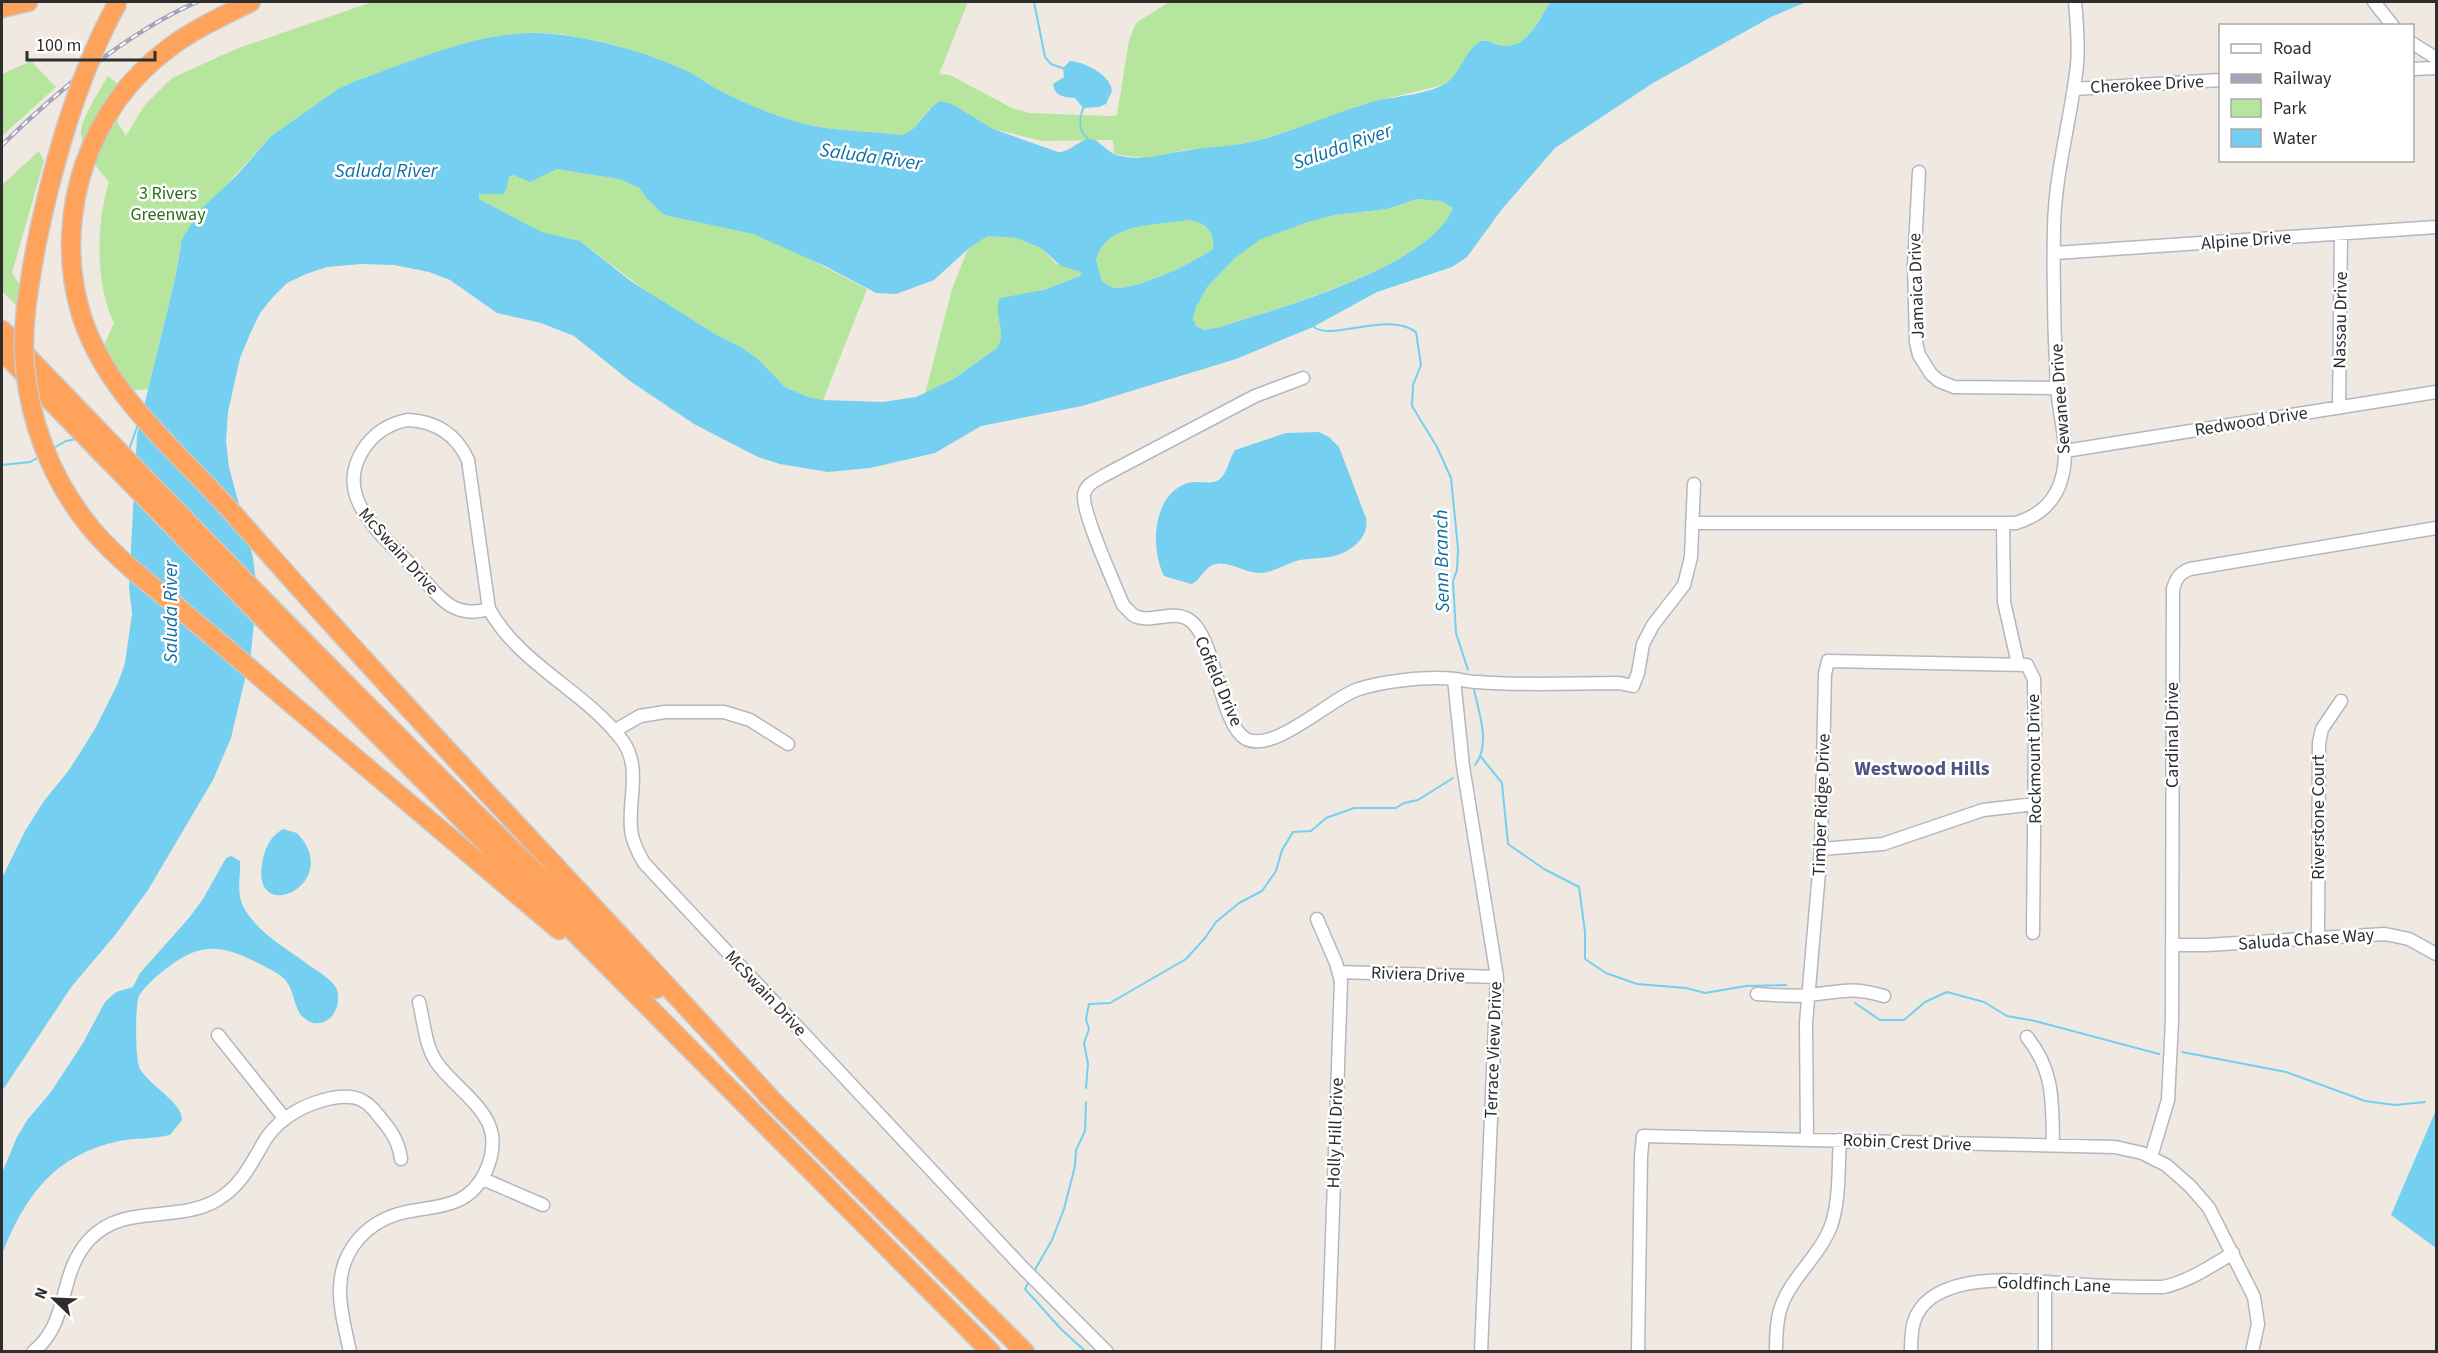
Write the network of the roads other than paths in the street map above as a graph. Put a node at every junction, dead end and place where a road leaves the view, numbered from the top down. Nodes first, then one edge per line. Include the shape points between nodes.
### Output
1 (28, 2) edge
2 (118, 2) edge
3 (251, 2) edge
4 (2075, 2) edge
5 (2374, 2) edge
6 (2, 8) edge
7 (2391, 24) edge
8 (2414, 44) edge
9 (2436, 58) edge
10 (2436, 68) edge
11 (2414, 69) edge
12 (2219, 80) edge
13 (2074, 89) junction
14 (1919, 172) dead end
15 (2436, 227) edge
16 (2341, 234) junction
17 (2055, 253) junction
18 (2, 330) edge
19 (2, 351) edge
20 (1303, 378) dead end
21 (2057, 388) junction
22 (2436, 392) edge
23 (2339, 407) junction
24 (75, 417) junction
25 (2065, 451) junction
26 (1694, 484) dead end
27 (1692, 523) junction
28 (2003, 524) junction
29 (2436, 528) edge
30 (489, 609) junction
31 (2018, 664) junction
32 (1454, 679) junction
33 (2341, 701) dead end
34 (614, 731) junction
35 (788, 744) dead end
36 (2036, 804) junction
37 (1821, 849) junction
38 (1317, 919) dead end
39 (2033, 933) dead end
40 (2318, 938) junction
41 (2172, 945) junction
42 (2436, 954) edge
43 (1339, 972) junction
44 (1497, 977) junction
45 (1757, 994) dead end
46 (1808, 996) junction
47 (1884, 996) dead end
48 (419, 1002) dead end
49 (218, 1035) dead end
50 (2026, 1037) dead end
51 (698, 1056) junction
52 (775, 1103) junction
53 (285, 1119) junction
54 (1807, 1139) junction
55 (1840, 1140) junction
56 (2053, 1145) junction
57 (2151, 1157) junction
58 (401, 1159) dead end
59 (483, 1179) junction
60 (543, 1205) dead end
61 (2233, 1253) junction
62 (2044, 1283) junction
63 (33, 1352) edge
64 (350, 1352) edge
65 (991, 1352) edge
66 (1025, 1352) edge
67 (1107, 1352) edge
68 (1328, 1352) edge
69 (1482, 1352) edge
70 (1638, 1352) edge
71 (1776, 1352) edge
72 (1911, 1352) edge
73 (2045, 1352) edge
74 (2252, 1352) edge

1 - 6 highway
2 - 51 highway, bridge via 101,34 61,146 30,281 24,327 25,367 39,435 56,473 82,517 123,561 470,853
3 - 52 highway via 168,49 133,80 107,114 86,157 72,227 74,286 95,350 119,388 317,609
4 - 13 street, Sewanee Drive via 2078,36
5 - 7 street
8 - 9 street
10 - 11 street
12 - 13 street, Cherokee Drive
13 - 17 street, Sewanee Drive via 2056,198
14 - 21 street, Jamaica Drive via 1914,266 1916,342 1924,365 1939,381 1954,387
15 - 16 street, Alpine Drive
16 - 17 street, Alpine Drive
16 - 23 street, Nassau Drive
17 - 21 street, Sewanee Drive
18 - 24 highway
19 - 24 highway
20 - 32 street, Cofield Drive via 1255,396 1087,487 1083,496 1088,519 1123,605 1134,616 1182,616 1193,624 1206,643 1233,725 1246,739 1261,742 1287,732 1355,690 1409,680
21 - 25 street, Sewanee Drive
22 - 23 street, Redwood Drive
23 - 25 street, Redwood Drive
24 - 51 highway via 289,645
24 - 52 highway via 556,893
25 - 28 street, Sewanee Drive via 2062,478 2049,503 2030,519
26 - 27 street
27 - 28 street, Sewanee Drive
27 - 32 street, Cofield Drive via 1691,557 1684,585 1643,644 1633,686
28 - 31 street, Rockmount Drive via 2004,602
29 - 41 street, Cardinal Drive via 2190,569 2176,579
30 - 30 street, McSwain Drive via 471,471 463,450 448,433 428,423 407,420 387,427 366,444 356,464 353,488 360,510 443,600 465,612
30 - 34 street, McSwain Drive via 511,642
31 - 36 street, Rockmount Drive via 2027,665 2034,679
31 - 37 street, Timber Ridge Drive via 1828,661
32 - 44 street, Terrace View Drive via 1463,766
33 - 40 street, Riverstone Court via 2322,729 2319,743
34 - 35 street via 640,716 724,712 750,720
34 - 67 street, McSwain Drive via 631,759 631,831 644,863 1023,1268
36 - 37 street via 1975,812 1883,844
36 - 39 street, Rockmount Drive
37 - 46 street, Timber Ridge Drive
38 - 43 street, Holly Hill Drive
40 - 41 street, Saluda Chase Way
40 - 42 street, Saluda Chase Way via 2397,935
41 - 57 street, Cardinal Drive via 2168,1100
43 - 44 street, Riviera Drive
43 - 68 street, Holly Hill Drive
44 - 69 street, Terrace View Drive
45 - 46 street
46 - 47 street via 1848,989
46 - 54 street, Timber Ridge Drive
48 - 59 street via 436,1062 477,1106 489,1126 492,1148
49 - 53 street
50 - 56 street via 2047,1070
51 - 65 highway
52 - 66 highway
53 - 58 street via 319,1100 354,1096 366,1102 393,1132
53 - 63 street via 268,1137 242,1179 217,1200 185,1212 126,1217 91,1238 71,1266 54,1326
54 - 55 street, Robin Crest Drive
54 - 70 street, Robin Crest Drive via 1643,1136
55 - 56 street, Robin Crest Drive
55 - 71 street via 1832,1223 1816,1255 1783,1302
56 - 57 street, Robin Crest Drive via 2115,1147
57 - 61 street, Robin Crest Drive via 2190,1186 2209,1208
59 - 60 street
59 - 64 street via 460,1200 389,1216 355,1241 347,1255 339,1290
61 - 62 street, Goldfinch Lane via 2202,1272 2163,1287
61 - 74 street, Robin Crest Drive via 2257,1311 2258,1330
62 - 72 street, Goldfinch Lane via 1979,1282 1944,1291 1930,1299 1913,1321
62 - 73 street

